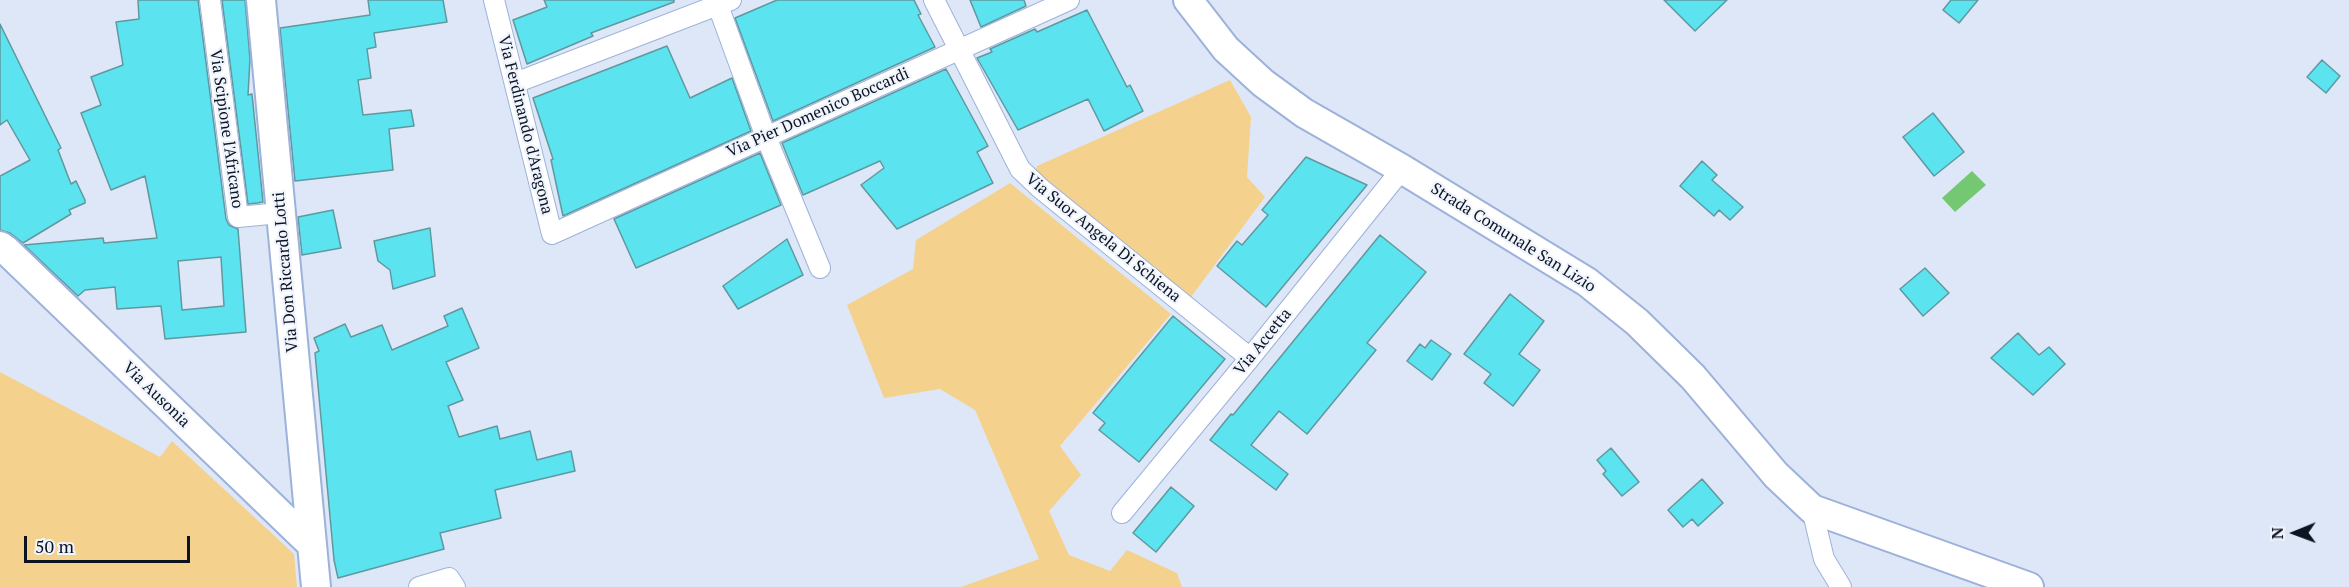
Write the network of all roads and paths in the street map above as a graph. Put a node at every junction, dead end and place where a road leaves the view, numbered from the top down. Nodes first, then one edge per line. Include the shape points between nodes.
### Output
1 (210, 0) edge
2 (261, 0) edge
3 (494, 0) edge
4 (934, 0) edge
5 (1069, 0) edge
6 (1188, 0) edge
7 (722, 2) edge
8 (959, 49) junction
9 (515, 83) junction
10 (766, 137) junction
11 (1402, 169) junction
12 (280, 213) junction
13 (567, 226) joint
14 (0, 246) edge
15 (820, 268) dead end
16 (1250, 358) junction
17 (1812, 509) junction
18 (1122, 513) dead end
19 (312, 545) junction
20 (316, 587) edge
21 (419, 587) edge
22 (455, 587) edge
23 (1841, 587) edge
24 (2029, 587) edge

1 - 12 street, Via Scipione l'Africano via 238,217
2 - 12 street, Via Don Riccardo Lotti
3 - 9 street, Via Ferdinando d'Aragona
4 - 8 street, Via Suor Angela Di Schiena
5 - 8 street, Via Pier Domenico Boccardi
6 - 11 street, Strada Comunale San Lizio via 1227,49 1263,83 1304,113
7 - 9 street
7 - 10 street
8 - 10 street, Via Pier Domenico Boccardi
8 - 16 street, Via Suor Angela Di Schiena via 1020,169
9 - 13 street, Via Ferdinando d'Aragona via 552,234
10 - 13 street, Via Pier Domenico Boccardi
10 - 15 street
11 - 16 street, Via Accetta
11 - 17 street, Strada Comunale San Lizio via 1587,282 1637,322 1693,377 1776,475
12 - 19 street, Via Don Riccardo Lotti
14 - 19 street, Via Ausonia
16 - 18 street, Via Accetta
17 - 23 street via 1824,559
17 - 24 street
19 - 20 street, Via Don Riccardo Lotti
21 - 22 street via 449,578

